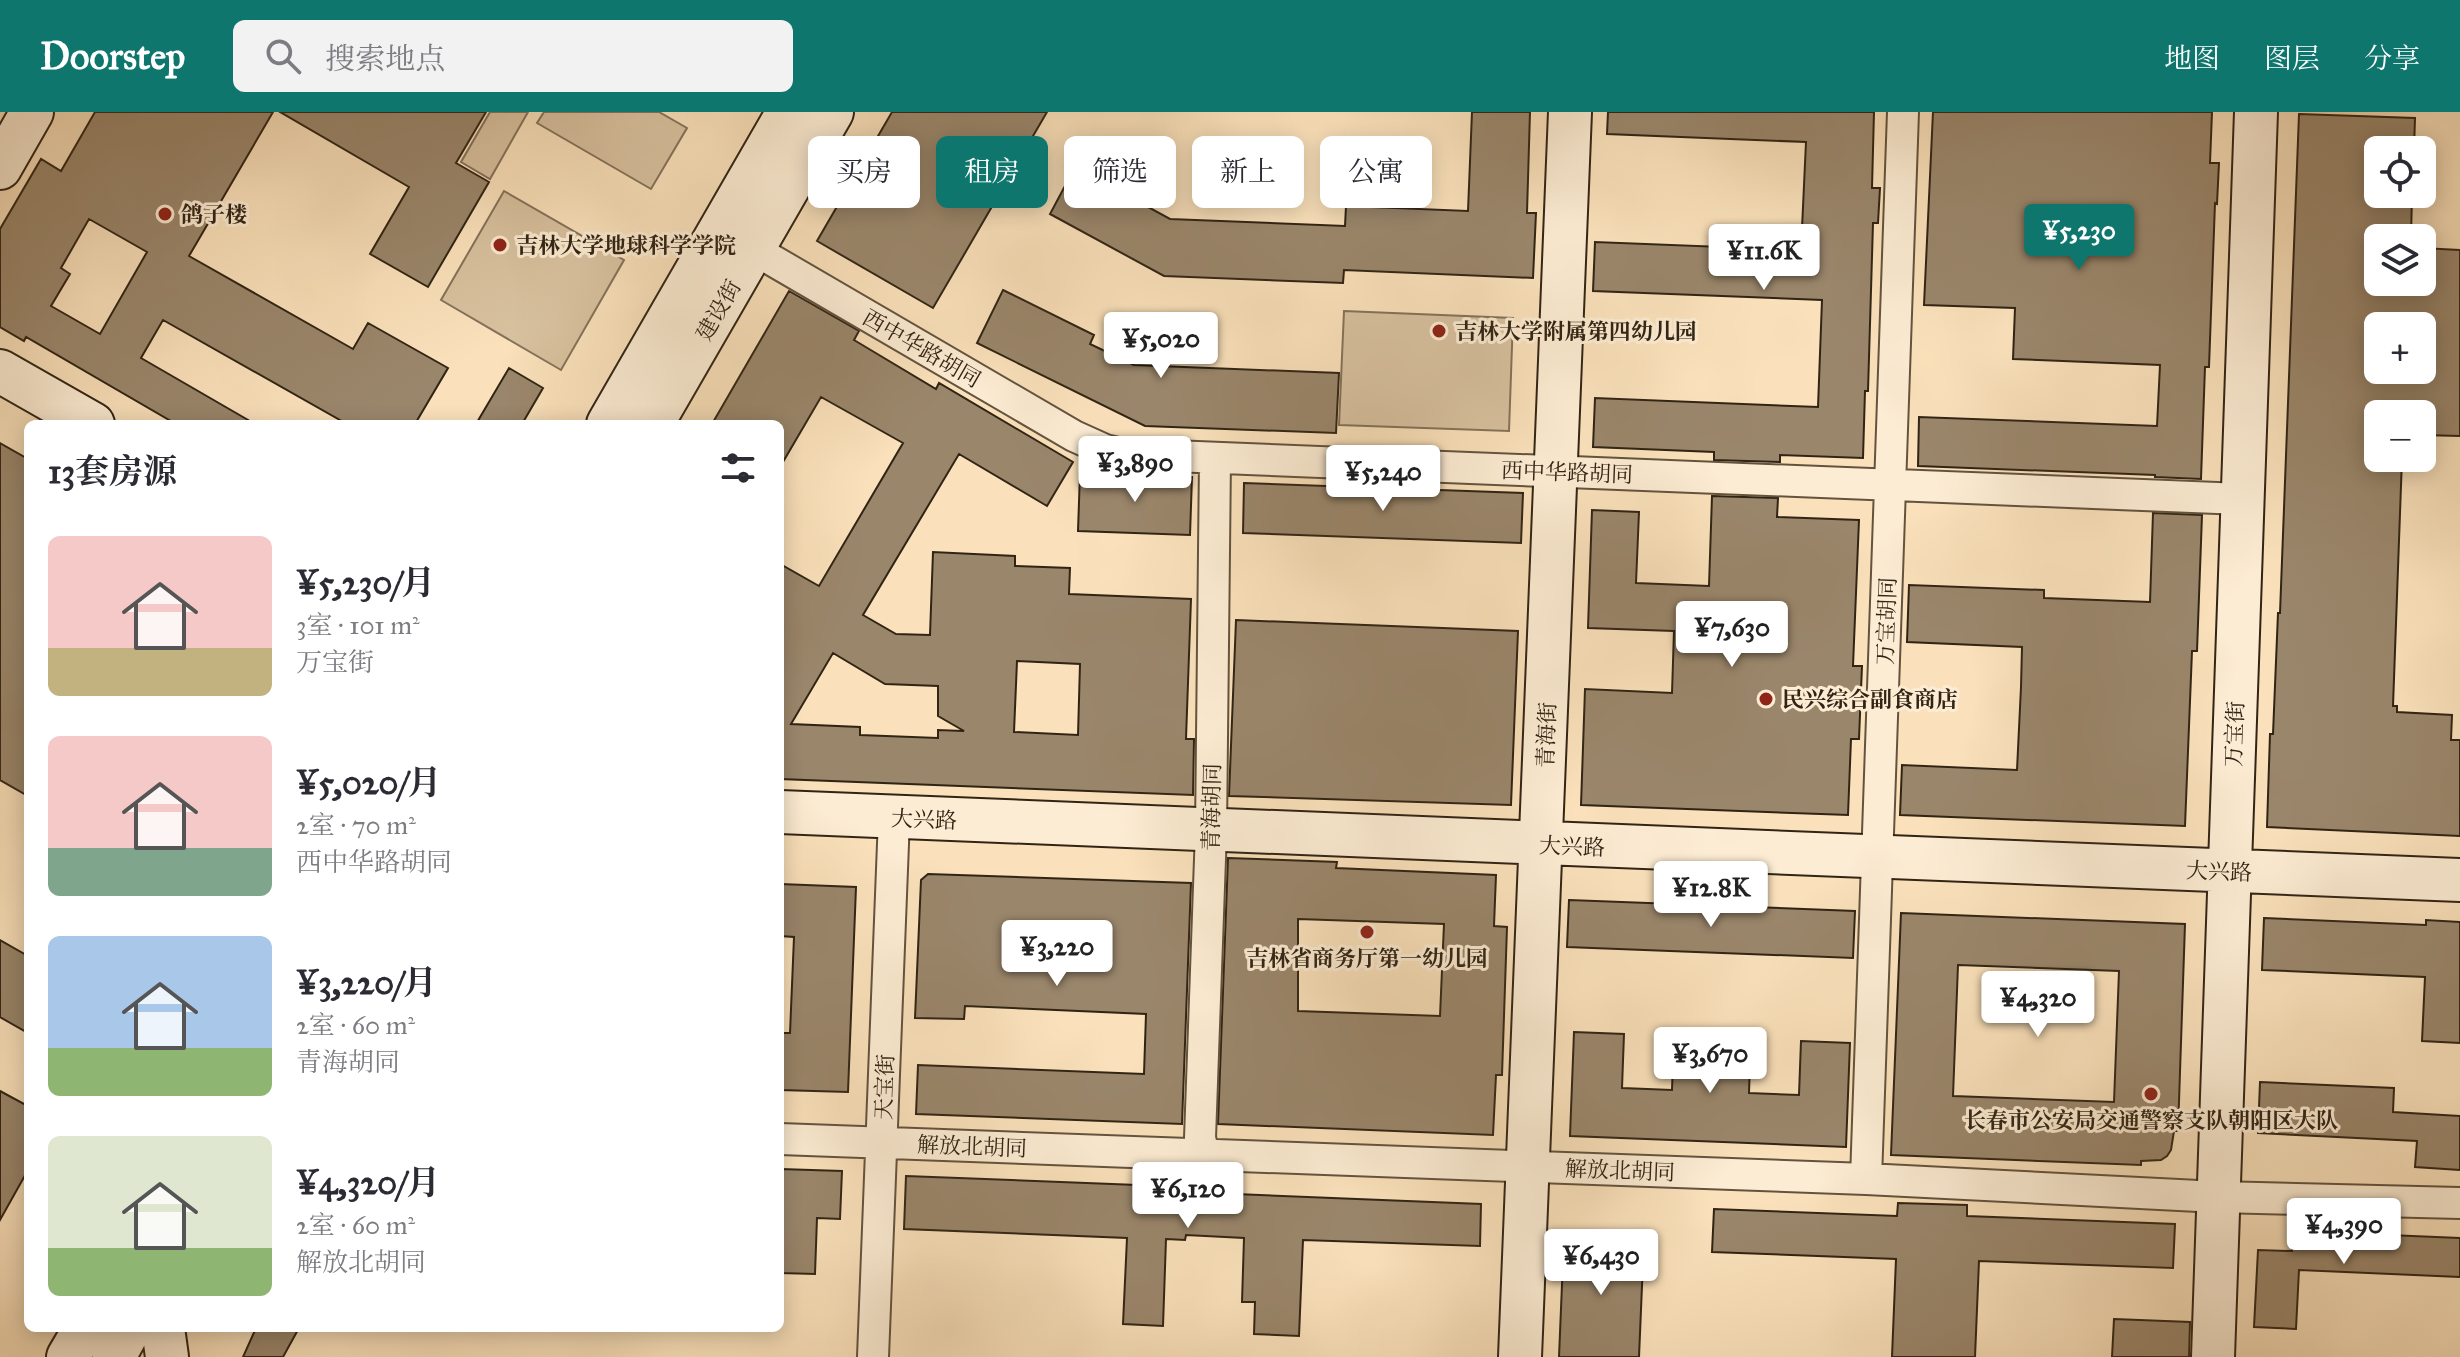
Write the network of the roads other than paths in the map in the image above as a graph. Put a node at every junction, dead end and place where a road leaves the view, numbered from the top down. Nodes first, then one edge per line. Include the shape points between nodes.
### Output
1 (32, 112) edge
2 (788, 112) edge
3 (832, 112) edge
4 (1570, 112) edge
5 (1903, 112) edge
6 (2256, 112) edge
7 (0, 168) edge
8 (753, 249) junction
9 (0, 371) edge
10 (86, 420) edge
11 (610, 420) edge
12 (654, 420) edge
13 (1215, 458) junction
14 (1556, 472) junction
15 (1890, 485) junction
16 (2242, 499) junction
17 (784, 812) edge
18 (894, 818) junction
19 (1211, 831) junction
20 (1541, 844) junction
21 (1877, 858) junction
22 (2230, 872) junction
23 (2460, 880) edge
24 (784, 1139) edge
25 (882, 1143) junction
26 (1204, 1155) junction
27 (1528, 1167) junction
28 (1866, 1179) junction
29 (2218, 1197) junction
30 (2460, 1203) edge
31 (83, 1332) edge
32 (128, 1332) edge
33 (164, 1332) edge
34 (68, 1357) edge
35 (114, 1357) edge
36 (167, 1357) edge
37 (873, 1357) edge
38 (1520, 1357) edge
39 (2213, 1357) edge

1 - 7 street
2 - 11 street, 建设街
3 - 8 street, 建设街
4 - 14 street, 青海街
5 - 15 street, 万宝胡同
6 - 16 street, 万宝街
8 - 12 street, 建设街
8 - 13 street, 西中华路胡同 via 1091,445 1123,454
9 - 10 street
13 - 14 street, 西中华路胡同
13 - 19 street, 青海胡同
14 - 15 street, 西中华路胡同
14 - 20 street, 青海街
15 - 16 street, 西中华路胡同
15 - 21 street, 万宝胡同
16 - 22 street, 万宝街
17 - 18 street, 大兴路
18 - 19 street, 大兴路
18 - 25 street, 天宝街
19 - 20 street, 大兴路
19 - 26 street, 青海胡同 via 1200,1138
20 - 21 street, 大兴路
20 - 27 street, 青海街
21 - 22 street, 大兴路
21 - 28 street, 万宝胡同
22 - 23 street, 大兴路
22 - 29 street, 万宝街
24 - 25 street, 解放北胡同
25 - 26 street, 解放北胡同
25 - 37 street, 天宝街
26 - 27 street, 解放北胡同
27 - 28 street, 解放北胡同
27 - 38 street, 青海街
28 - 29 street, 解放北胡同
29 - 30 street, 解放北胡同
29 - 39 street, 万宝街
31 - 34 street
32 - 35 street
33 - 36 street

